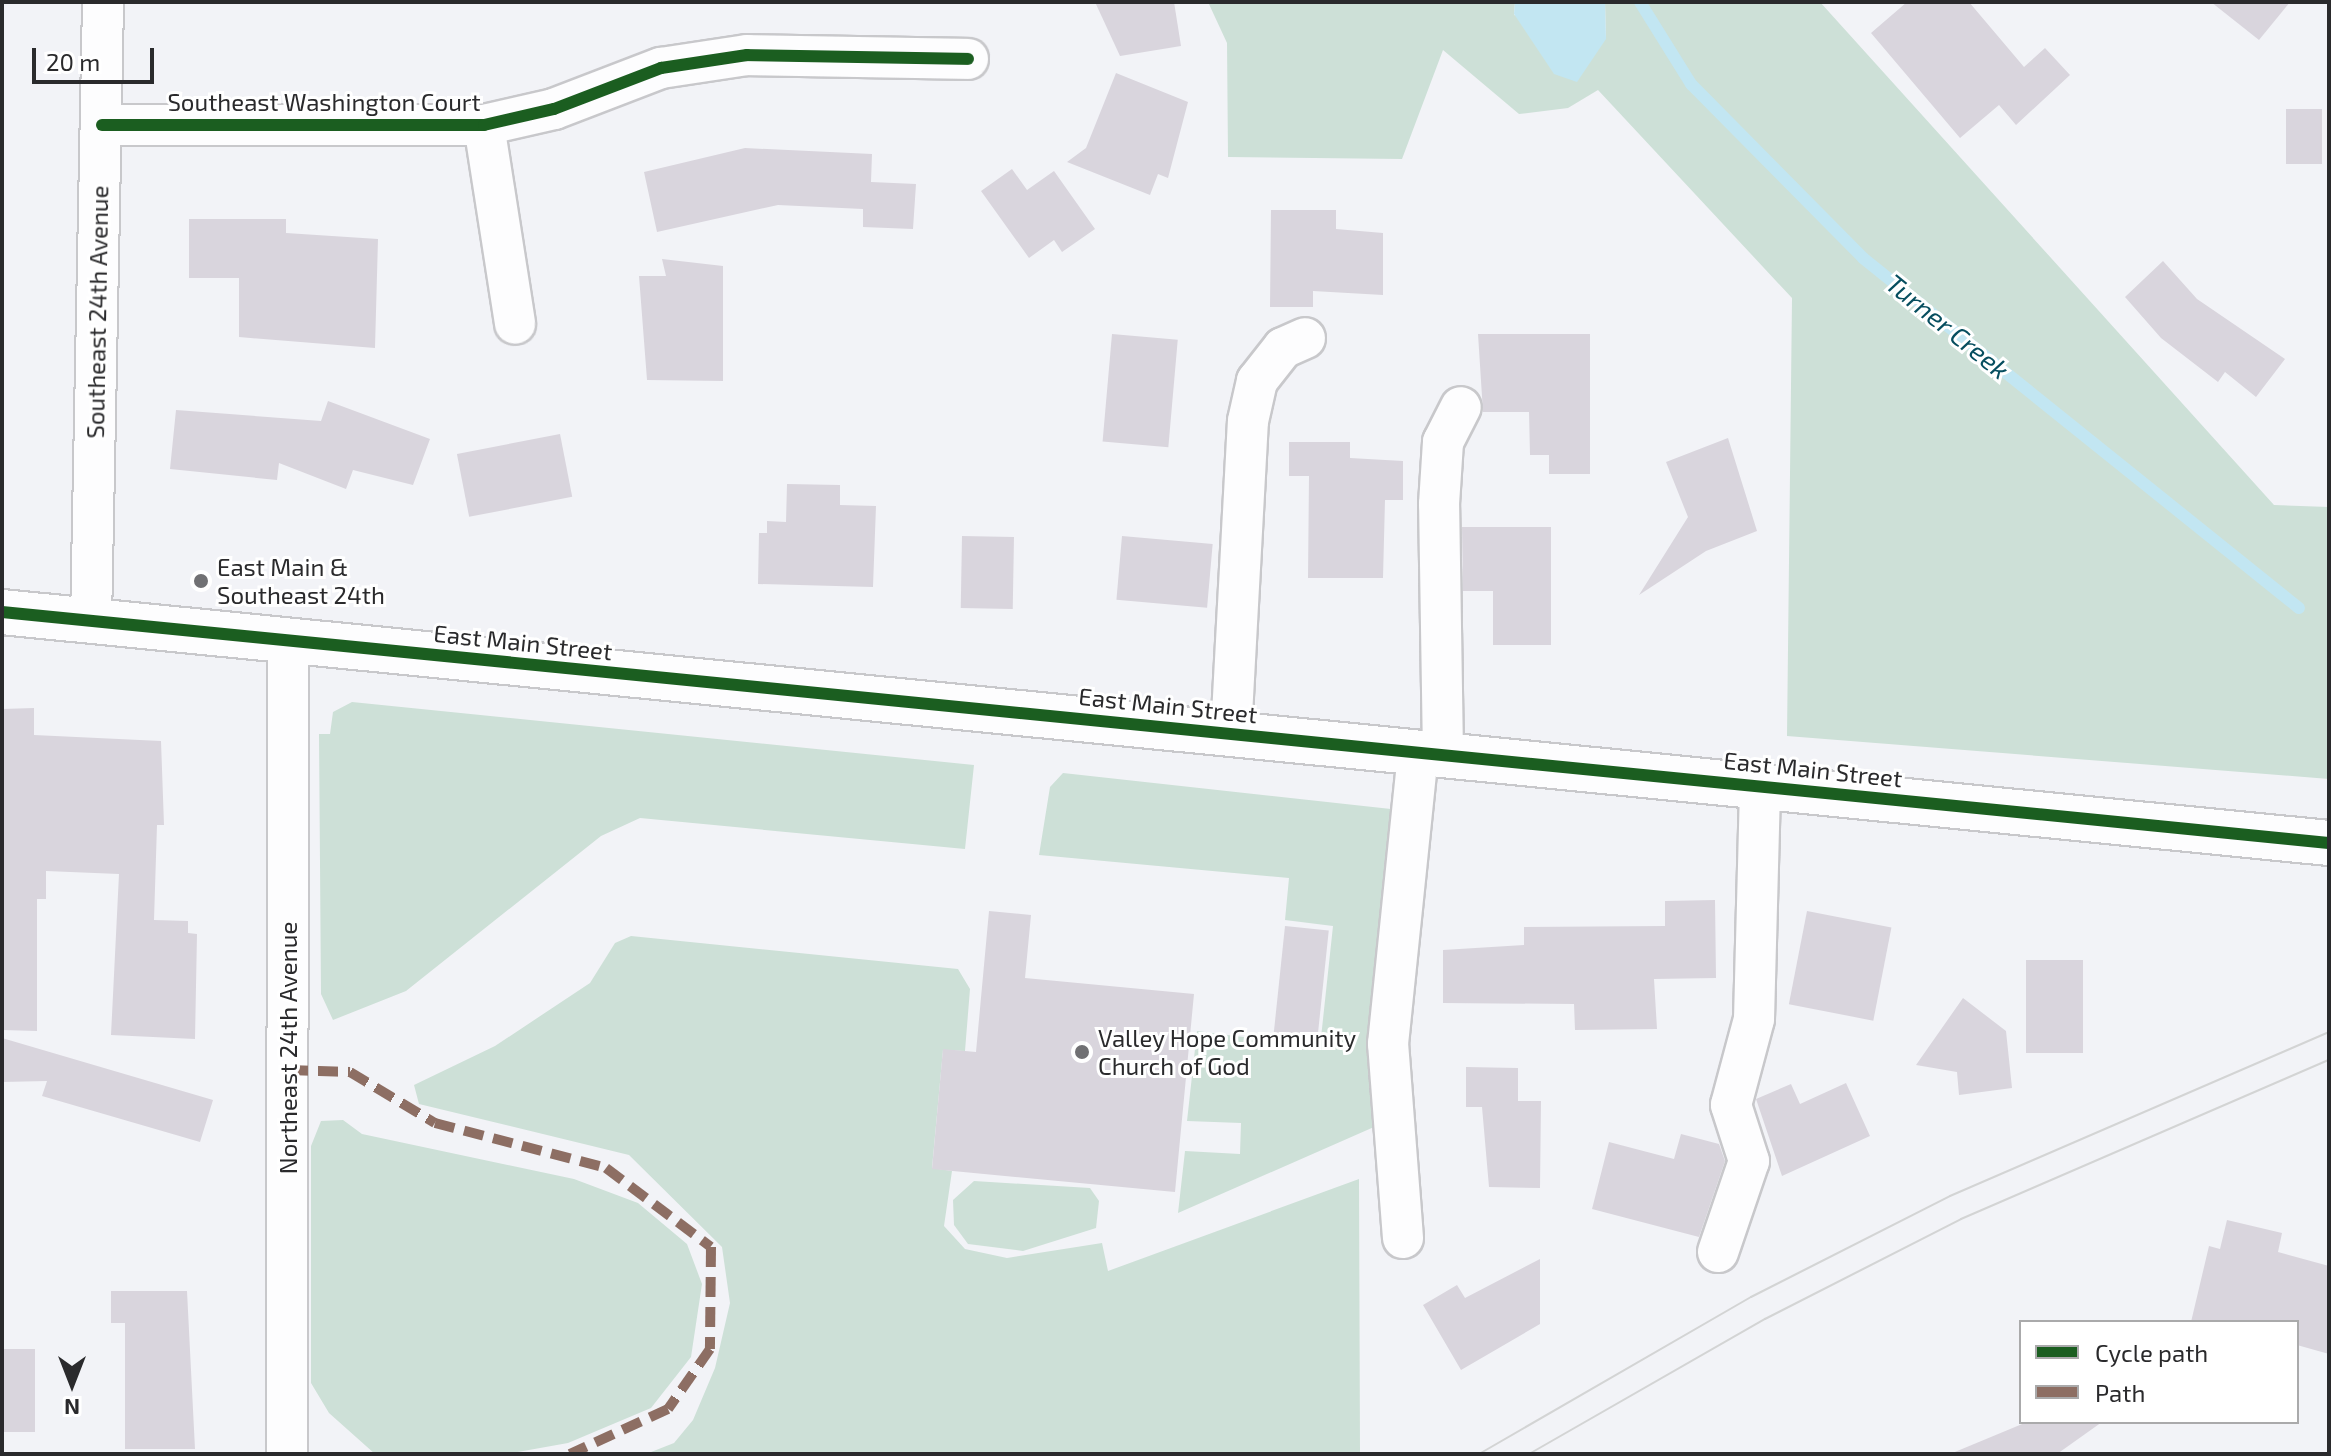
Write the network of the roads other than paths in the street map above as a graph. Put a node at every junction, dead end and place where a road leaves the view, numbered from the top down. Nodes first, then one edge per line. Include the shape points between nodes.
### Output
1 (103, 2) edge
2 (968, 59) dead end
3 (102, 125) junction
4 (484, 125) junction
5 (515, 324) dead end
6 (1305, 338) dead end
7 (1461, 407) dead end
8 (2, 612) edge
9 (91, 622) junction
10 (288, 641) junction
11 (1231, 734) junction
12 (1431, 753) junction
13 (1760, 785) junction
14 (2329, 843) edge
15 (1403, 1238) dead end
16 (1718, 1252) dead end
17 (287, 1454) edge

1 - 3 street, Southeast 24th Avenue
2 - 4 street, Southeast Washington Court via 747,55 661,68 554,109
3 - 4 street, Southeast Washington Court
3 - 9 street, Southeast 24th Avenue
4 - 5 street
6 - 11 street via 1283,348 1257,381 1248,421
7 - 12 street via 1443,442
8 - 9 main road, East Main Street
9 - 10 main road, East Main Street
10 - 11 main road, East Main Street
10 - 17 street, Northeast 24th Avenue
11 - 12 main road, East Main Street
12 - 13 main road, East Main Street
12 - 15 street via 1388,1044
13 - 14 main road, East Main Street
13 - 16 street via 1754,1019 1731,1105 1749,1161

